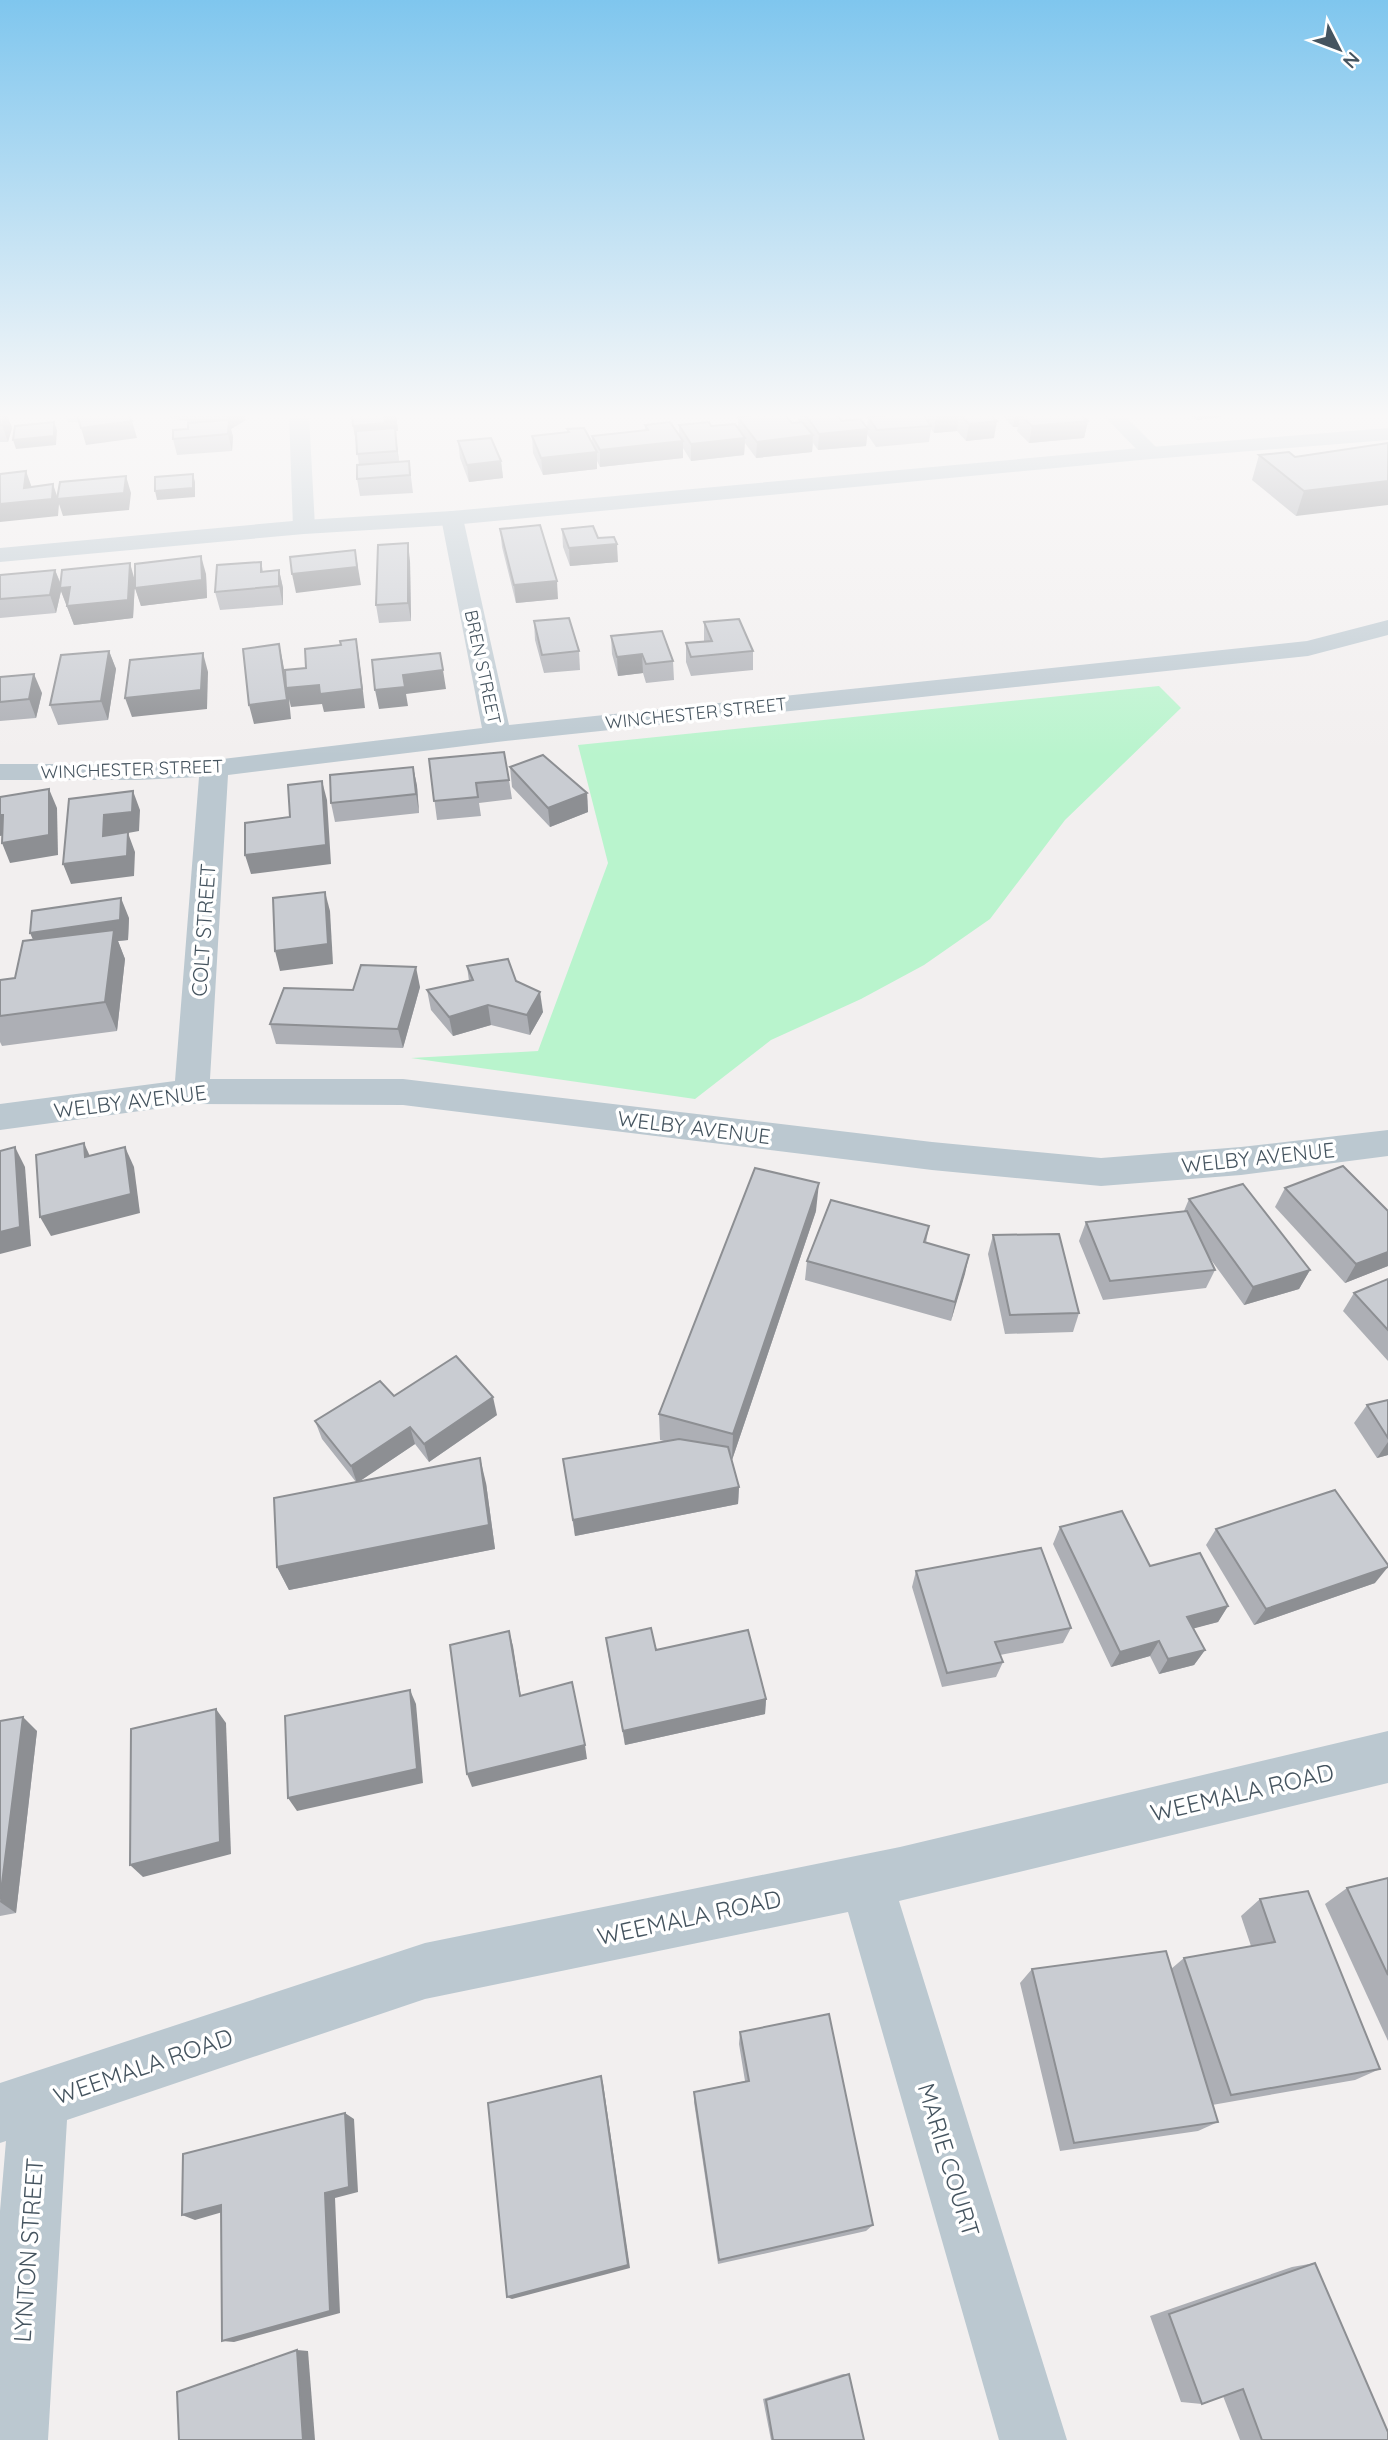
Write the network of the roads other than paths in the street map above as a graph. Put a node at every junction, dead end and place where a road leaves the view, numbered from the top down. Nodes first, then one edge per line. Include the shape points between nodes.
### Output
1 (284, 529) edge
2 (454, 529) edge
3 (0, 555) edge
4 (1388, 627) edge
5 (496, 734) junction
6 (214, 768) junction
7 (0, 772) edge
8 (191, 1091) junction
9 (0, 1117) edge
10 (1388, 1143) edge
11 (1388, 1757) edge
12 (866, 1881) junction
13 (20, 2107) edge
14 (14, 2440) edge
15 (1032, 2440) edge

1 - 3 street
2 - 5 street, BREN STREET
4 - 5 street, WINCHESTER STREET via 1308,648
5 - 6 street, WINCHESTER STREET
6 - 7 street, WINCHESTER STREET
6 - 8 street, COLT STREET
8 - 9 street, WELBY AVENUE
8 - 10 street, WELBY AVENUE via 403,1092 1101,1172
11 - 12 street, WEEMALA ROAD
12 - 13 street, WEEMALA ROAD via 425,1971
12 - 15 street, MARIE COURT
13 - 14 street, LYNTON STREET

